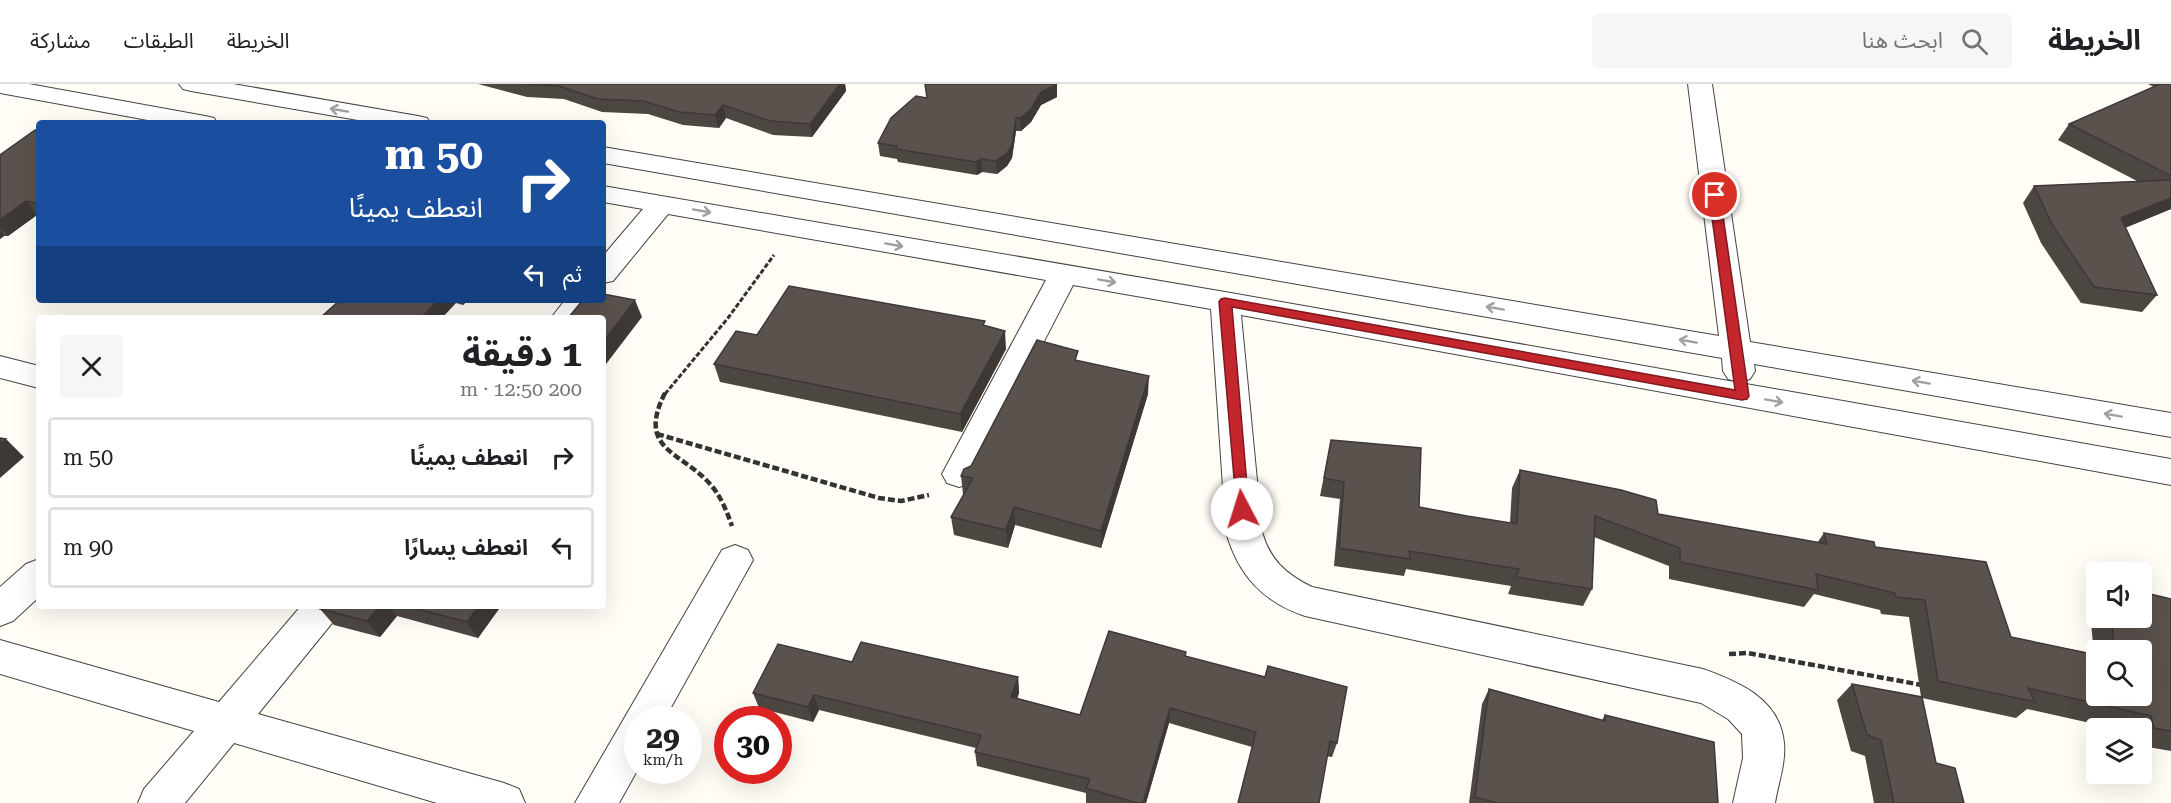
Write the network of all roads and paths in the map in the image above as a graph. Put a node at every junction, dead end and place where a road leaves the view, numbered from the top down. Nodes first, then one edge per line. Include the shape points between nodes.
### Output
1 (182, 84) edge
2 (191, 84) edge
3 (1700, 84) edge
4 (0, 87) edge
5 (88, 102) junction
6 (142, 112) junction
7 (61, 120) edge
8 (188, 120) edge
9 (401, 120) edge
10 (606, 156) edge
11 (606, 195) edge
12 (662, 204) junction
13 (793, 228) junction
14 (606, 270) edge
15 (1064, 274) junction
16 (1225, 302) junction
17 (578, 303) edge
18 (568, 315) edge
19 (1735, 350) junction
20 (0, 367) edge
21 (36, 376) edge
22 (1742, 396) junction
23 (2171, 425) edge
24 (657, 434) junction
25 (959, 474) joint
26 (2168, 479) edge
27 (735, 560) joint
28 (36, 577) edge
29 (321, 609) edge
30 (0, 610) edge
31 (0, 657) edge
32 (1703, 687) junction
33 (1928, 687) dead end
34 (651, 706) edge
35 (227, 722) junction
36 (624, 754) edge
37 (159, 803) edge
38 (504, 803) edge
39 (596, 803) edge
40 (1754, 803) edge

1 - 6 street
9 -> 2 street
3 - 19 street
4 - 5 street
5 - 6 street
5 - 7 street
6 - 8 street
19 -> 10 street
11 - 12 street
12 -> 13 street
12 - 14 street
13 -> 15 street
13 - 24 path via 728,318 667,390 656,411
15 -> 16 street
15 - 25 street
16 - 22 street
16 - 32 street via 1244,532 1249,553 1261,572 1281,590 1305,601
17 - 18 street
19 - 22 street
23 -> 19 street
20 - 21 street
22 -> 26 street
24 - 25 path via 901,501 944,488
24 - 27 path via 669,453 711,485 725,507 734,532
27 - 34 street
28 - 30 street
29 - 35 street
31 - 35 street
32 - 33 path via 1704,674 1719,657 1748,653
32 - 40 street via 1736,702 1760,728 1764,742
35 - 37 street
35 - 38 street
36 - 39 street

